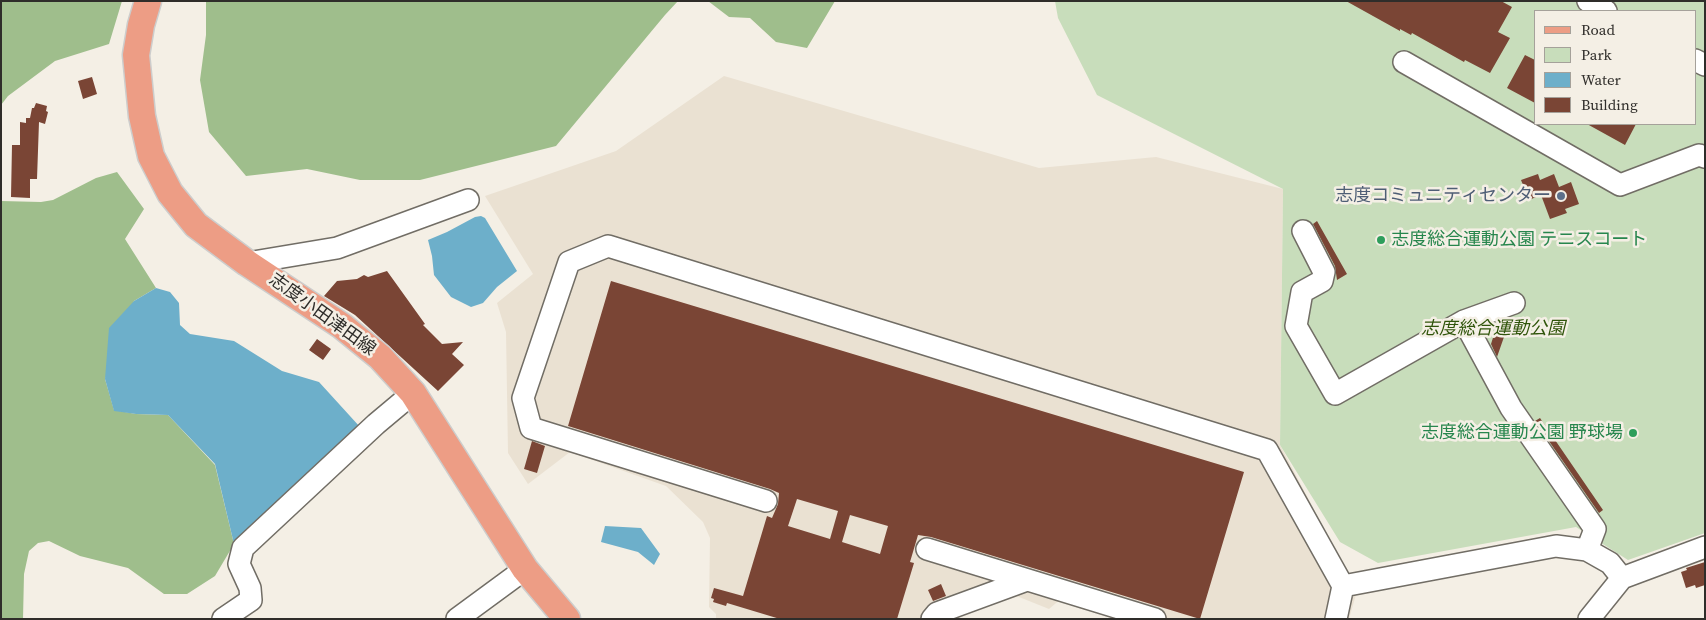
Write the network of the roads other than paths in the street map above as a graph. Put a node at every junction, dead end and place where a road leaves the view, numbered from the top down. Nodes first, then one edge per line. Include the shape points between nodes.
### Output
1 (148, 1) edge
2 (1588, 1) edge
3 (1604, 10) edge
4 (1404, 62) dead end
5 (1705, 157) edge
6 (468, 200) dead end
7 (1302, 231) dead end
8 (247, 263) junction
9 (1514, 303) dead end
10 (1464, 321) junction
11 (412, 393) junction
12 (766, 500) dead end
13 (1705, 547) edge
14 (926, 549) dead end
15 (1587, 550) junction
16 (525, 569) junction
17 (1622, 578) junction
18 (1027, 580) junction
19 (1343, 586) junction
20 (223, 619) edge
21 (457, 619) edge
22 (567, 619) edge
23 (932, 619) edge
24 (1155, 619) edge
25 (1336, 619) edge
26 (1589, 619) edge

1 - 8 main road, 志度小田津田線 via 136,55 142,116 152,156 170,193 196,225
2 - 3 street
4 - 5 street via 1620,186 1699,155
6 - 8 street via 337,248
7 - 10 street via 1324,272 1322,281 1302,292 1296,326 1335,394
8 - 11 main road, 志度小田津田線 via 342,326 380,357
9 - 10 street
10 - 15 street via 1512,408 1594,529
11 - 16 main road, 志度小田津田線
11 - 20 street via 243,548 239,564 250,588 251,600
12 - 19 street via 531,428 523,398 569,262 608,246 1267,450
13 - 17 street
14 - 18 street
15 - 17 street via 1610,563
15 - 19 street via 1556,546
16 - 21 street
16 - 22 main road, 志度小田津田線
17 - 26 street
18 - 23 street via 936,613
18 - 24 street
19 - 25 street

